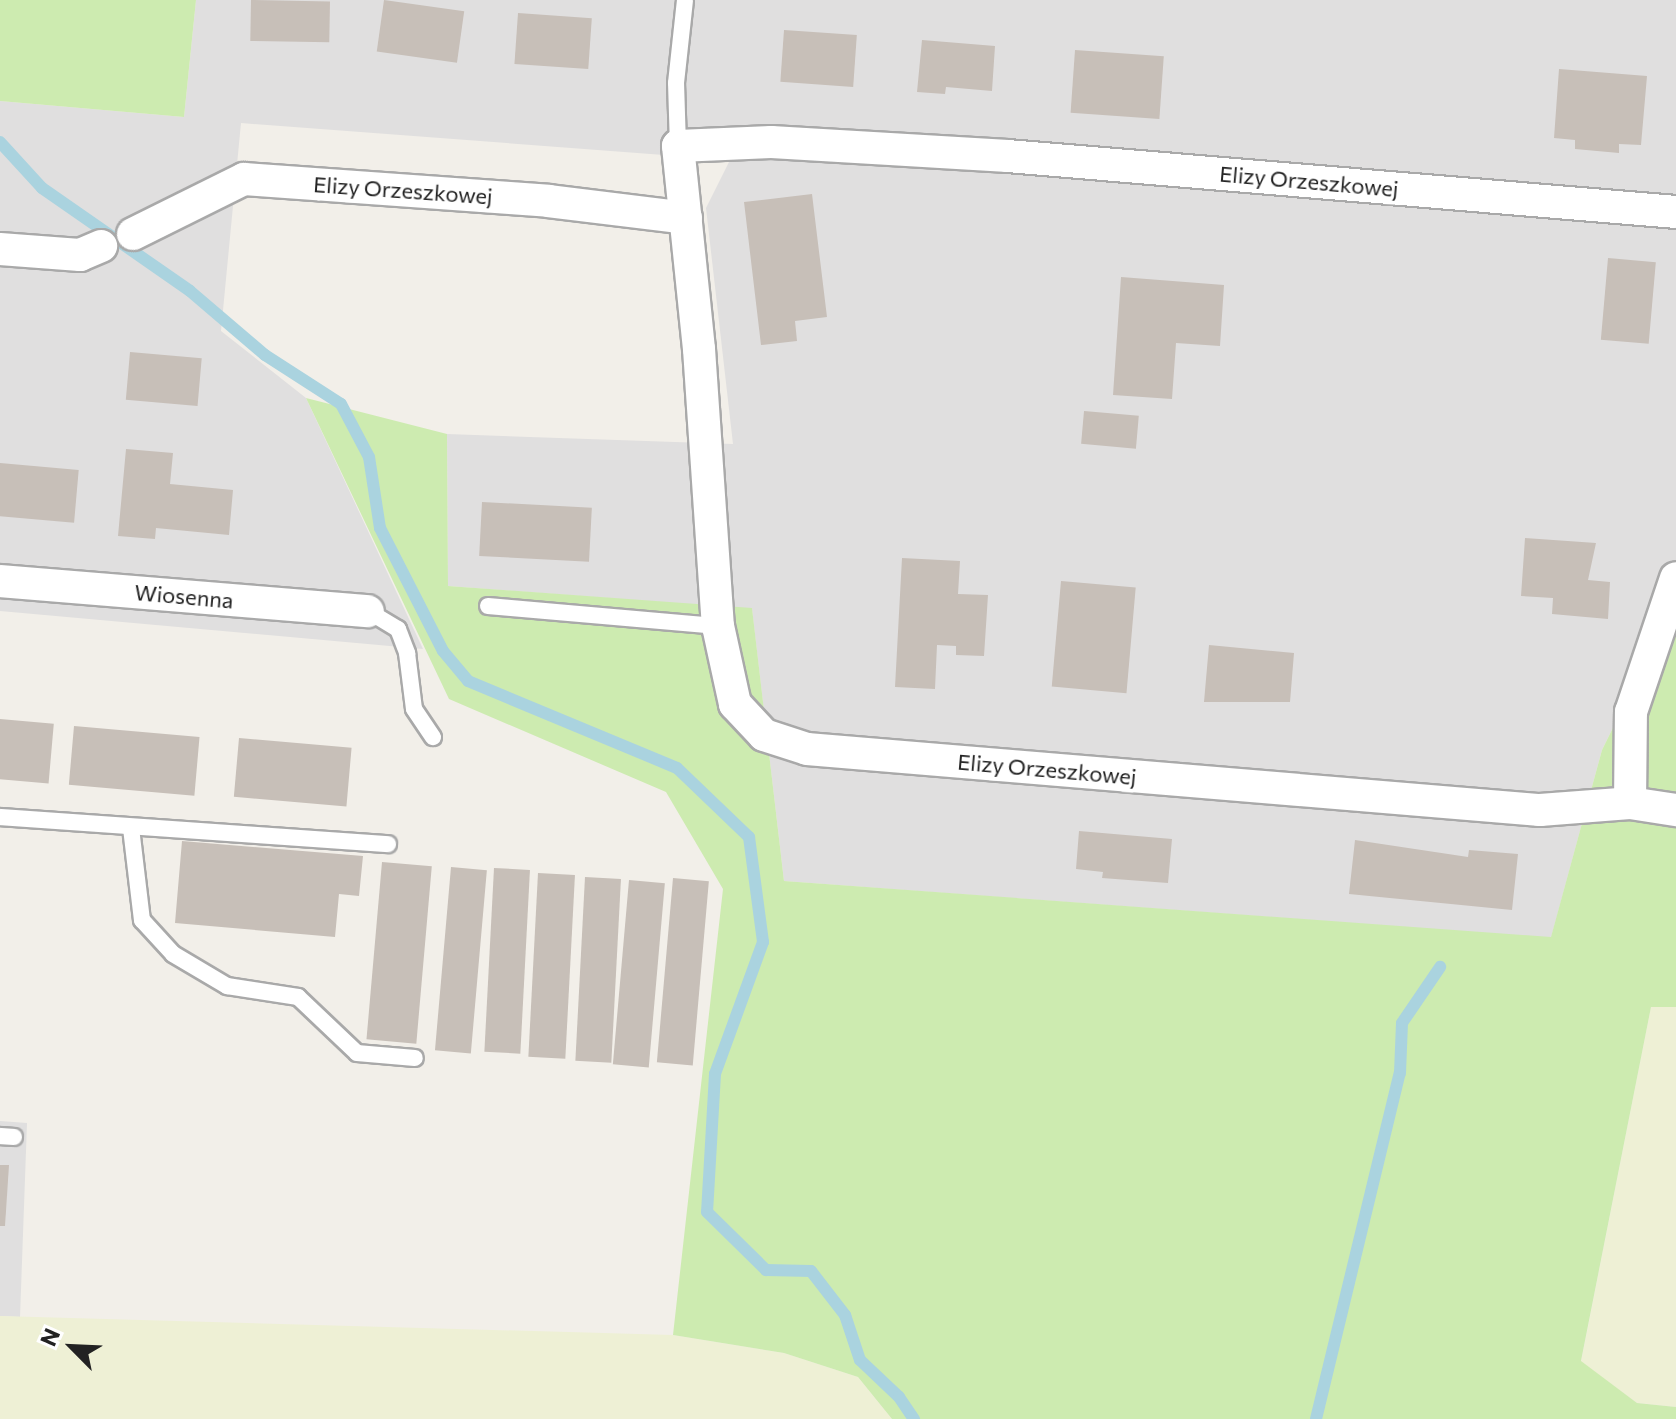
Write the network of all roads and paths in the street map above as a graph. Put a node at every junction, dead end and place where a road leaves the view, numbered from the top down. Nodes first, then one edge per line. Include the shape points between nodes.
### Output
1 (685, 0) edge
2 (678, 146) junction
3 (1676, 212) edge
4 (686, 218) junction
5 (133, 234) joint
6 (101, 246) joint
7 (0, 249) edge
8 (1676, 578) edge
9 (0, 581) edge
10 (488, 606) dead end
11 (368, 611) joint
12 (718, 626) junction
13 (433, 737) dead end
14 (1630, 803) junction
15 (1676, 810) edge
16 (0, 817) edge
17 (131, 828) junction
18 (388, 844) dead end
19 (415, 1058) dead end

1 - 2 lane via 676,83
2 - 3 street, Elizy Orzeszkowej via 771,142 1008,156
2 - 4 street, Elizy Orzeszkowej
4 - 5 street, Elizy Orzeszkowej via 548,201 244,179
4 - 12 street, Elizy Orzeszkowej
5 - 6 lane
6 - 7 street via 80,255
8 - 14 street via 1631,712
9 - 11 street, Wiosenna
10 - 12 lane
11 - 13 lane via 398,629 407,653 414,709
12 - 14 street, Elizy Orzeszkowej via 735,704 764,735 807,749 1540,810
14 - 15 street, Elizy Orzeszkowej
16 - 17 lane
17 - 18 lane
17 - 19 lane via 142,920 173,954 227,986 298,997 357,1053

